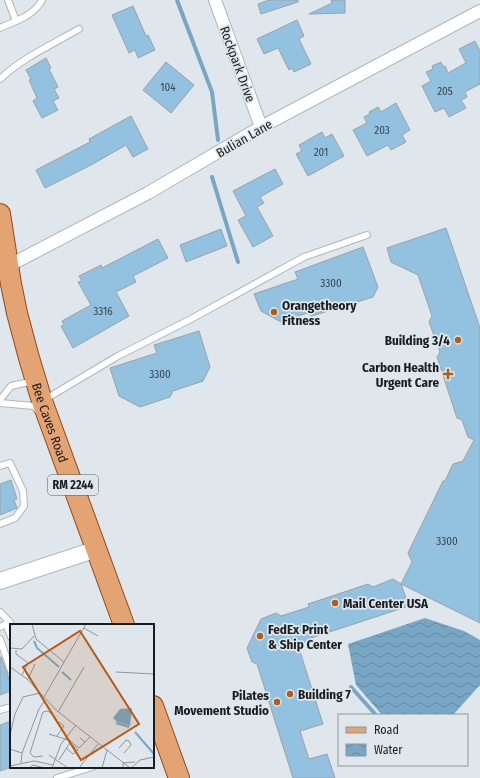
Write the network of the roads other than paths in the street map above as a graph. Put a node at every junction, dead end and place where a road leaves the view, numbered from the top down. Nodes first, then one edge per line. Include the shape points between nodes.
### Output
1 (8, 0) edge
2 (42, 0) edge
3 (215, 0) edge
4 (480, 11) edge
5 (16, 21) junction
6 (0, 28) edge
7 (79, 29) dead end
8 (0, 79) edge
9 (261, 127) junction
10 (0, 220) edge
11 (367, 235) dead end
12 (8, 279) junction
13 (36, 380) junction
14 (0, 400) edge
15 (42, 400) junction
16 (0, 403) edge
17 (50, 421) junction
18 (0, 466) edge
19 (0, 524) edge
20 (97, 549) junction
21 (0, 581) edge
22 (0, 612) edge
23 (6, 624) junction
24 (124, 624) edge
25 (0, 627) edge
26 (10, 634) edge
27 (0, 639) edge
28 (10, 668) edge
29 (10, 707) edge
30 (0, 710) edge
31 (154, 710) edge
32 (89, 768) edge
33 (57, 778) edge
34 (179, 778) edge

1 - 5 lane
2 - 5 lane via 30,14
3 - 9 street, Rockpark Drive
4 - 9 street, Bulian Lane
5 - 6 lane
7 - 8 lane via 16,66
9 - 12 street, Bulian Lane
10 - 12 main road, Bee Caves Road / RM 2244
11 - 15 lane via 304,257 118,356
12 - 13 main road, Bee Caves Road / RM 2244
13 - 14 lane via 11,386
13 - 15 main road, Bee Caves Road / RM 2244
15 - 17 main road, Bee Caves Road / RM 2244
16 - 17 lane via 34,406
17 - 20 main road, Bee Caves Road / RM 2244
18 - 19 lane via 10,463 23,491 24,506 15,518
20 - 21 street
20 - 24 main road, Bee Caves Road / RM 2244
22 - 23 lane via 10,622
23 - 25 lane
23 - 26 lane
27 - 28 lane
29 - 30 lane
31 - 34 main road via 163,743
32 - 33 lane

